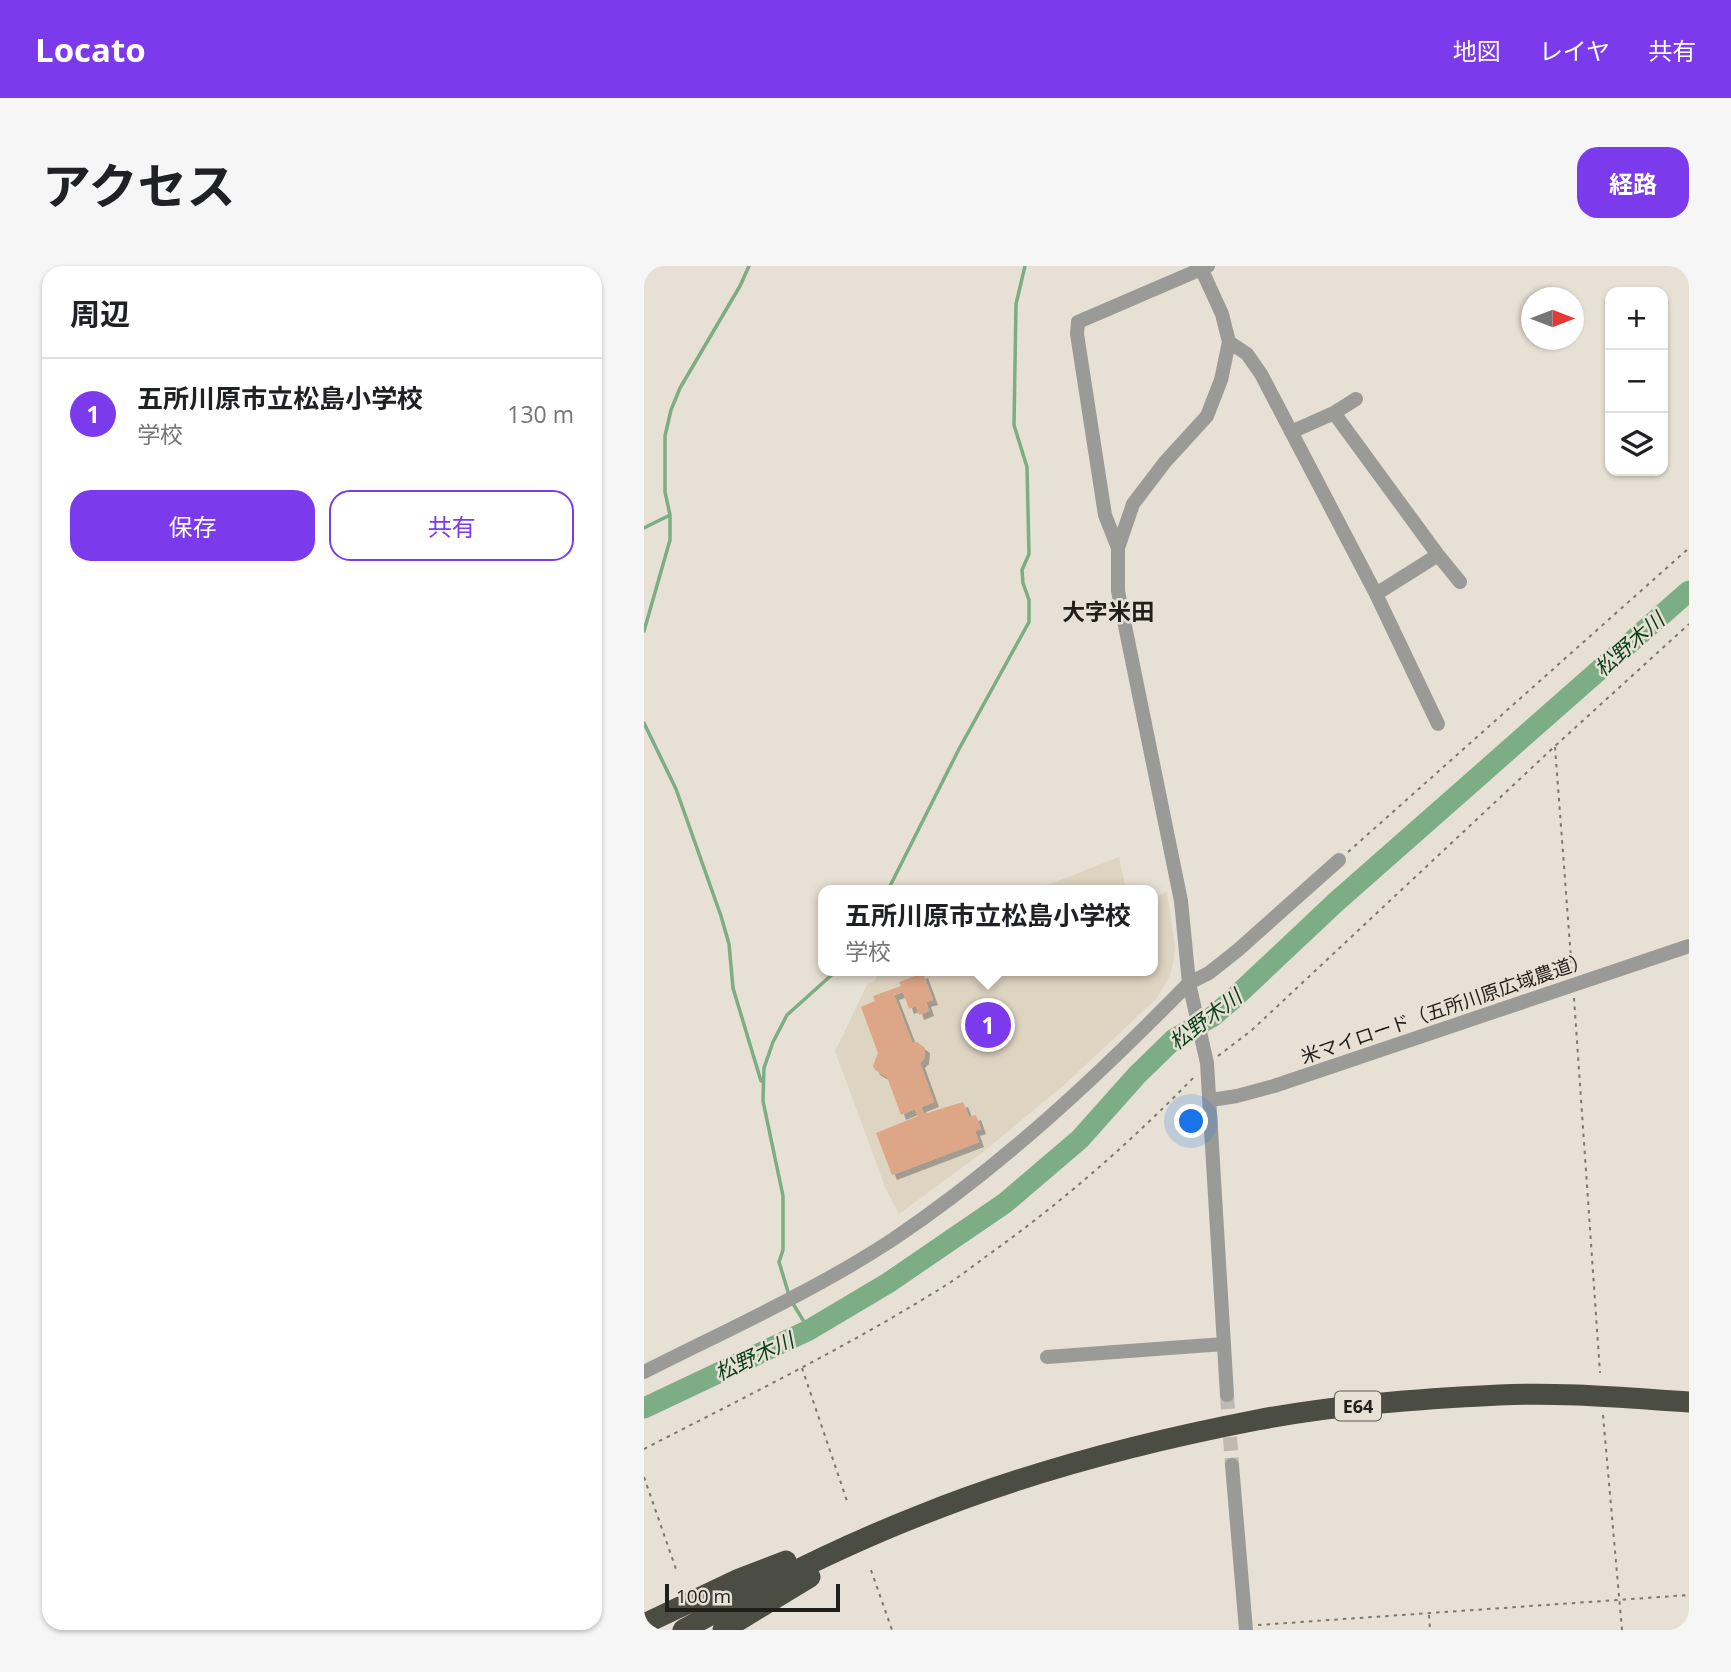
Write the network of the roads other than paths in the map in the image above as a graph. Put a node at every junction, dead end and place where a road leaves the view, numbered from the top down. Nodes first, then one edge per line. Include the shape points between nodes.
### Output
1 (1204, 267) edge
2 (1229, 342) junction
3 (1356, 400) dead end
4 (1334, 413) junction
5 (1290, 432) junction
6 (1118, 548) junction
7 (1438, 555) junction
8 (1460, 582) dead end
9 (1376, 594) junction
10 (1438, 724) dead end
11 (1339, 860) road end
12 (1689, 946) edge
13 (1191, 990) junction
14 (1211, 1100) junction
15 (1224, 1344) junction
16 (1047, 1357) dead end
17 (644, 1372) edge
18 (1227, 1395) tunnel mouth
19 (1689, 1402) edge
20 (1232, 1465) tunnel mouth
21 (1035, 1475) junction
22 (644, 1624) edge
23 (1246, 1628) edge
24 (682, 1630) edge
25 (723, 1630) edge

1 - 2 street
1 - 6 street via 1078,322 1105,515
2 - 5 street via 1247,354 1262,374
2 - 6 street via 1207,416 1133,504
3 - 4 street
4 - 5 street
4 - 7 street
5 - 9 street
6 - 13 street via 1118,591 1181,901
7 - 8 street
7 - 9 street
9 - 10 street
11 - 13 street
12 - 14 street, 米マイロード（五所川原広域農道） via 1262,1090
13 - 14 street
13 - 17 street via 1000,1161 892,1240 802,1292
14 - 15 street
15 - 16 street
15 - 18 street
19 - 21 highway, E64 via 1501,1395 1365,1405 1258,1420
20 - 23 street
21 - 22 highway via 918,1505
21 - 24 highway, E64 via 854,1543
21 - 25 highway via 818,1572

